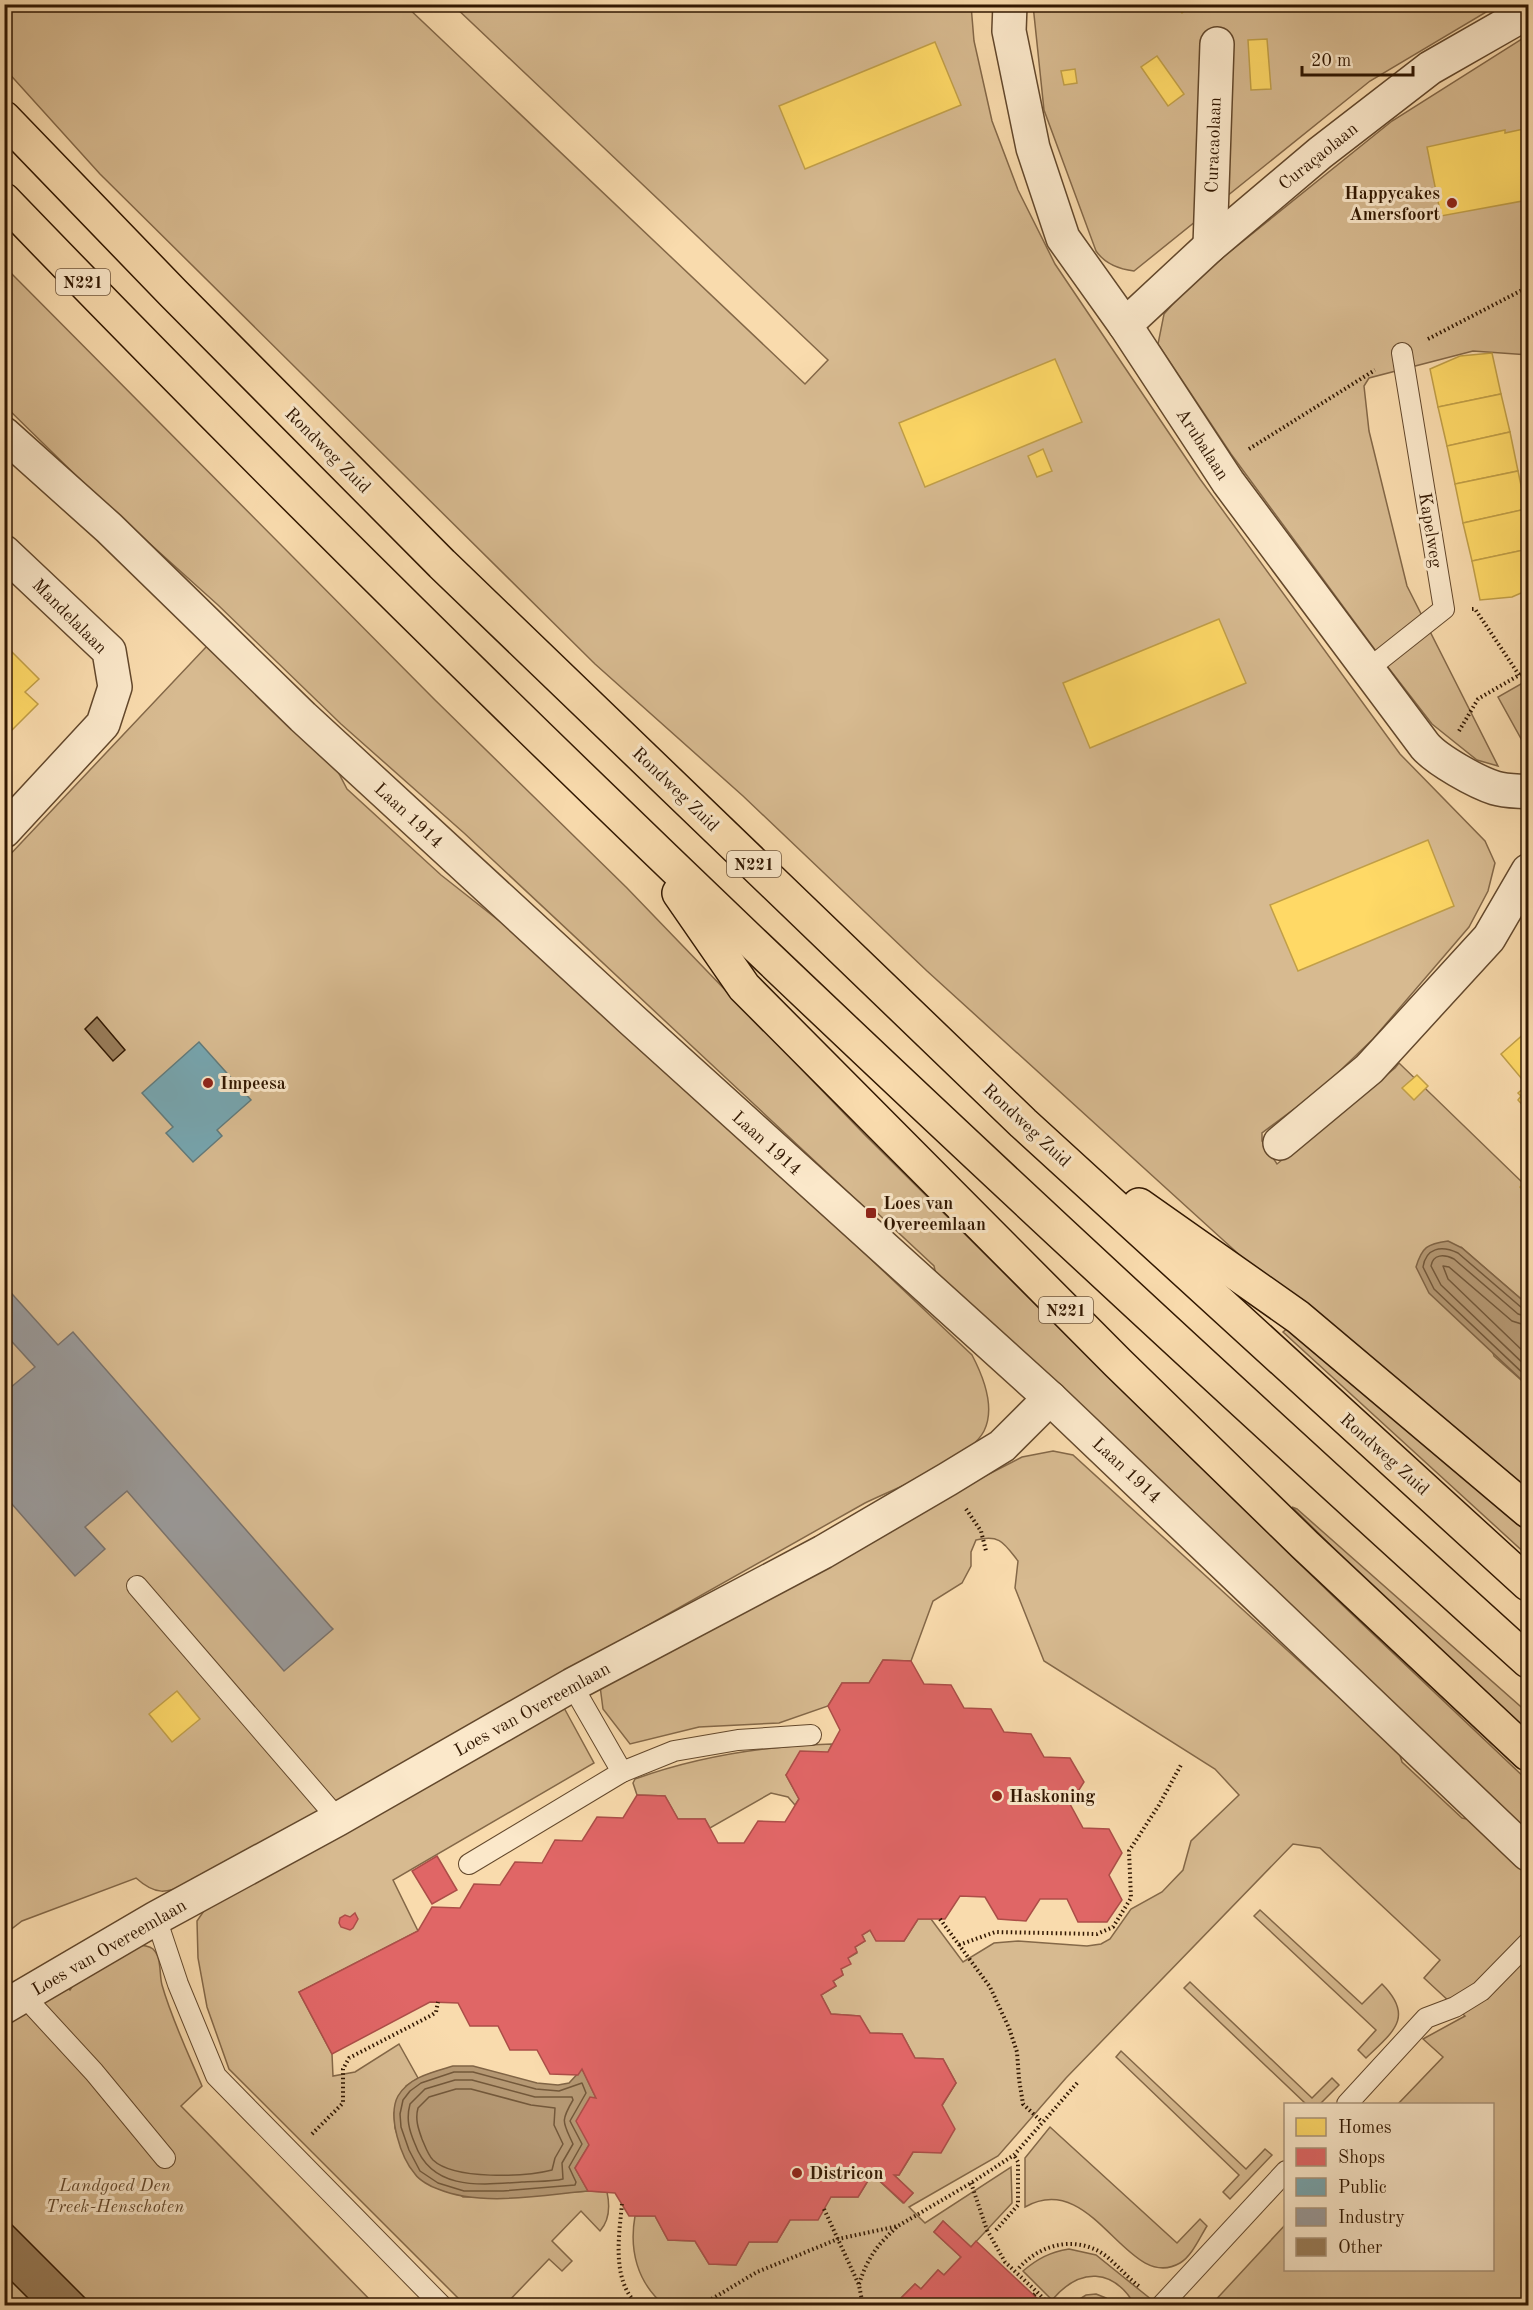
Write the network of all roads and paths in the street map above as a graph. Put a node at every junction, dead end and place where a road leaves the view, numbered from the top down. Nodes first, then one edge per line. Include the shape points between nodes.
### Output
1 (1010, 4) edge
2 (1528, 12) edge
3 (1216, 44) dead end
4 (4, 118) edge
5 (4, 200) edge
6 (1210, 246) junction
7 (1528, 287) edge
8 (1125, 326) junction
9 (1402, 353) junction
10 (4, 434) edge
11 (1219, 468) junction
12 (4, 552) edge
13 (1444, 609) junction
14 (1366, 670) junction
15 (1528, 670) edge
16 (1520, 675) junction
17 (1442, 761) junction
18 (1528, 792) edge
19 (4, 831) edge
20 (639, 835) junction
21 (1528, 871) edge
22 (1023, 1123) junction
23 (1280, 1143) dead end
24 (1050, 1398) junction
25 (948, 1479) junction
26 (1528, 1511) edge
27 (986, 1551) dead end
28 (1528, 1584) edge
29 (137, 1586) dead end
30 (1528, 1660) edge
31 (572, 1685) junction
32 (811, 1735) dead end
33 (1528, 1754) edge
34 (1181, 1764) dead end
35 (622, 1772) junction
36 (338, 1819) junction
37 (1528, 1854) edge
38 (469, 1864) dead end
39 (156, 1918) junction
40 (940, 1919) dead end
41 (1528, 1943) edge
42 (959, 1945) junction
43 (14, 2001) edge
44 (438, 2002) dead end
45 (1078, 2082) dead end
46 (1348, 2103) edge
47 (1042, 2122) junction
48 (293, 2154) junction
49 (1014, 2155) junction
50 (165, 2158) dead end
51 (1284, 2173) edge
52 (971, 2183) junction
53 (622, 2204) dead end
54 (824, 2209) dead end
55 (898, 2226) junction
56 (996, 2230) dead end
57 (838, 2238) junction
58 (1019, 2268) dead end
59 (859, 2284) junction
60 (1162, 2304) edge
61 (442, 2306) edge
62 (639, 2306) edge
63 (700, 2306) edge
64 (863, 2306) edge
65 (1051, 2306) edge

1 - 8 street, Arubalaan via 1009,31 1033,148 1063,238
2 - 6 street, Curaçaolaan via 1430,68 1320,153
3 - 6 street, Curacaolaan
4 - 22 main road, Rondweg Zuid / N221 via 442,564
5 - 20 main road, N221 via 368,571
6 - 8 street, Curaçaolaan
7 - 9 path
8 - 11 street, Arubalaan
9 - 11 path
9 - 13 lane, Kapelweg
10 - 24 street, Laan 1914 via 109,528 372,781
11 - 14 street, Arubalaan
12 - 19 street, Mandelalaan via 109,651 116,687 103,724
13 - 14 lane
13 - 16 path via 1475,609
14 - 17 street, Arubalaan via 1425,746
15 - 16 path
16 - 17 path via 1478,699
17 - 18 street, Arubalaan via 1496,788
20 - 30 main road, N221 via 1108,1278
20 - 33 main road, N221 via 744,987 1127,1371
21 - 23 street via 1489,938 1369,1069
22 - 26 main road, N221 via 1298,1317
22 - 28 main road, Rondweg Zuid / N221
24 - 25 street, Loes van Overeemlaan via 1002,1446
24 - 37 street, Laan 1914
25 - 27 path via 981,1532
25 - 31 street, Loes van Overeemlaan via 823,1552
29 - 36 lane
31 - 35 lane
31 - 36 street, Loes van Overeemlaan
32 - 35 lane via 738,1740 674,1751
34 - 42 path via 1129,1851 1131,1898 1113,1927 1097,1934 995,1932
35 - 38 lane
36 - 39 street, Loes van Overeemlaan
39 - 43 street, Loes van Overeemlaan
39 - 48 lane via 216,2076
40 - 42 path
41 - 46 lane via 1481,1991 1426,2018
42 - 47 path via 990,1987 1017,2052 1023,2104
43 - 50 lane via 94,2072
44 - 48 path via 432,2015 344,2063 343,2103
45 - 47 path
47 - 49 path
48 - 61 lane
49 - 52 path
49 - 56 path via 1018,2162 1018,2205
51 - 60 lane
52 - 55 path
52 - 65 path via 987,2230 1005,2262
53 - 62 path via 621,2268 624,2284
54 - 57 path
55 - 57 path
55 - 59 path via 879,2243
57 - 59 path
57 - 63 path via 757,2272
58 - 60 path via 1049,2247 1066,2243 1087,2246 1107,2257
59 - 64 path

